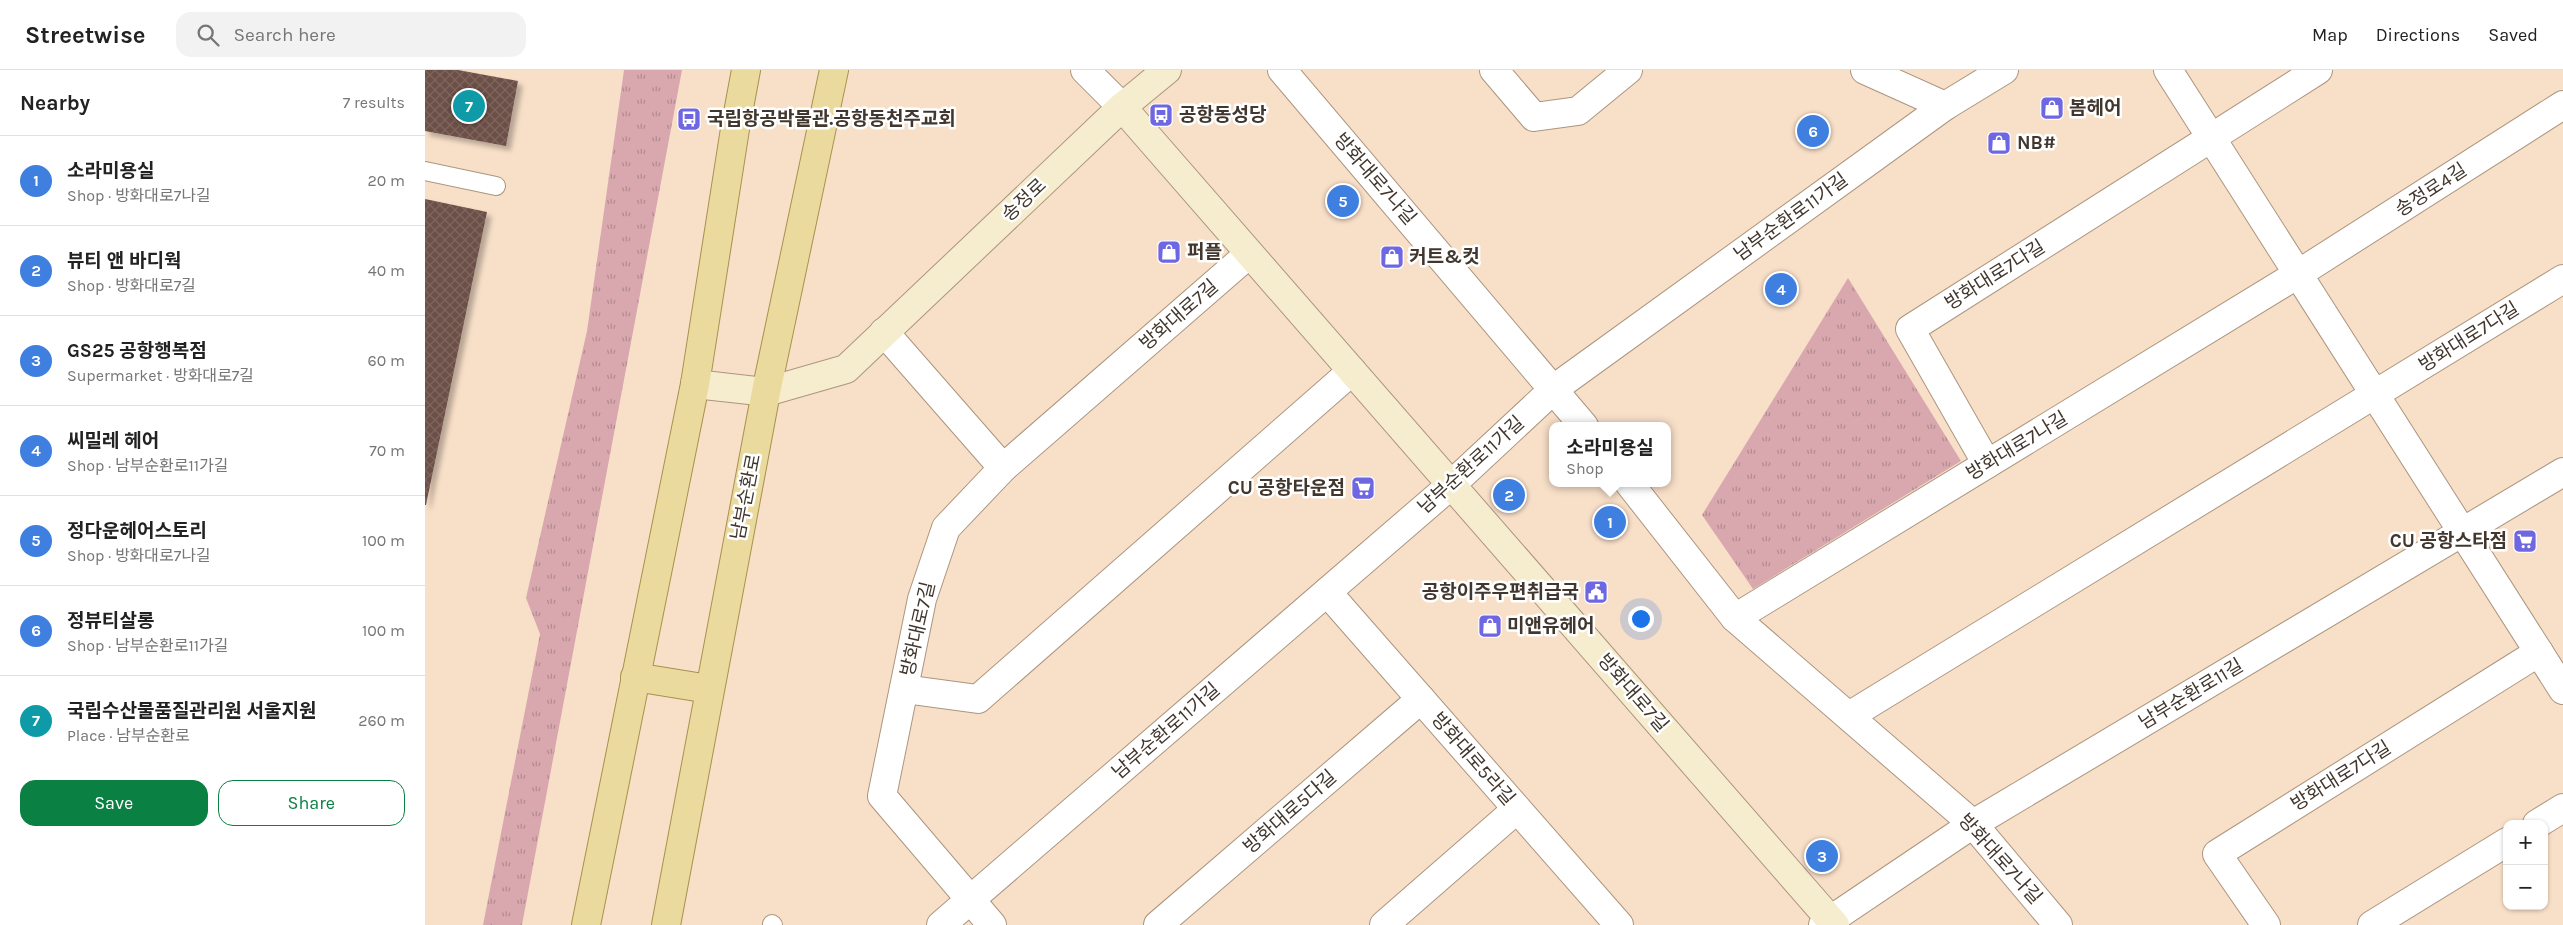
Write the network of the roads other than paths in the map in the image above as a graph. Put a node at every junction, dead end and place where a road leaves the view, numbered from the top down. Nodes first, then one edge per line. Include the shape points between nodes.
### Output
1 (746, 70) edge
2 (834, 70) edge
3 (1085, 70) edge
4 (1167, 70) edge
5 (1282, 70) edge
6 (1494, 70) edge
7 (1628, 70) edge
8 (1865, 70) edge
9 (2004, 70) edge
10 (2169, 70) edge
11 (2318, 70) edge
12 (1945, 106) junction
13 (1122, 107) junction
14 (2561, 112) edge
15 (2211, 137) junction
16 (425, 170) edge
17 (496, 186) dead end
18 (1249, 254) junction
19 (2298, 274) junction
20 (2563, 279) edge
21 (884, 332) junction
22 (1352, 371) junction
23 (695, 384) junction
24 (1555, 388) junction
25 (766, 392) junction
26 (2375, 395) junction
27 (1581, 422) edge
28 (1987, 464) junction
29 (1003, 468) junction
30 (2563, 472) edge
31 (1451, 485) junction
32 (1632, 487) edge
33 (2462, 532) junction
34 (1327, 592) junction
35 (1735, 618) junction
36 (2539, 652) junction
37 (635, 677) junction
38 (709, 690) junction
39 (904, 690) junction
40 (2563, 690) edge
41 (1421, 699) junction
42 (1849, 716) junction
43 (2563, 808) edge
44 (1517, 809) junction
45 (2544, 820) edge
46 (1973, 824) junction
47 (2503, 844) edge
48 (970, 900) junction
49 (1610, 922) edge
50 (1829, 923) edge
51 (586, 925) edge
52 (666, 925) edge
53 (941, 925) edge
54 (992, 925) edge
55 (1158, 925) edge
56 (1383, 925) edge
57 (2058, 925) edge
58 (2266, 925) edge
59 (2372, 925) edge

1 - 23 main road
2 - 25 main road, 남부순환로
3 - 13 street
4 - 13 street, 송정로
5 - 24 street, 방화대로7나길
6 - 7 street via 1534,117 1578,111
8 - 12 street
9 - 12 street, 남부순환로11가길
10 - 15 street
11 - 15 street
12 - 24 street, 남부순환로11가길
13 - 18 street, 방화대로7길
13 - 21 street, 송정로
14 - 19 street, 송정로4길
15 - 19 street
15 - 28 street, 방화대로7다길 via 1909,329
16 - 17 lane
18 - 22 street, 방화대로7길
18 - 29 street, 방화대로7길
19 - 26 street
19 - 28 street, 방화대로7나길
20 - 26 street, 방화대로7다길
21 - 25 street, 송정로 via 846,369
21 - 29 street
22 - 31 street, 방화대로7길
22 - 39 street, 방화대로7길 via 978,699
23 - 25 street, 송정로
23 - 37 main road
24 - 27 street, 방화대로7나길
24 - 31 street, 남부순환로11가길
25 - 38 main road, 남부순환로
26 - 33 street
26 - 42 street
28 - 35 street, 방화대로7나길
29 - 39 street, 방화대로7길 via 946,528 922,599
30 - 33 street, 남부순환로11길
31 - 34 street, 남부순환로11가길
31 - 50 street, 방화대로7길
32 - 35 street, 방화대로7나길
33 - 36 street
33 - 46 street, 남부순환로11길
34 - 41 street, 방화대로5라길
34 - 48 street, 남부순환로11가길
35 - 42 street, 방화대로7나길
36 - 40 street
36 - 58 street, 방화대로7다길 via 2217,854
37 - 38 main road
37 - 51 main road
38 - 52 main road, 남부순환로
39 - 48 street via 882,796
41 - 44 street, 방화대로5라길
41 - 55 street, 방화대로5다길
42 - 46 street, 방화대로7나길
43 - 45 street
44 - 49 street, 방화대로5라길
44 - 56 street
46 - 50 street, 남부순환로11길
46 - 57 street, 방화대로7나길
47 - 59 street
48 - 53 street, 남부순환로11가길
48 - 54 street

